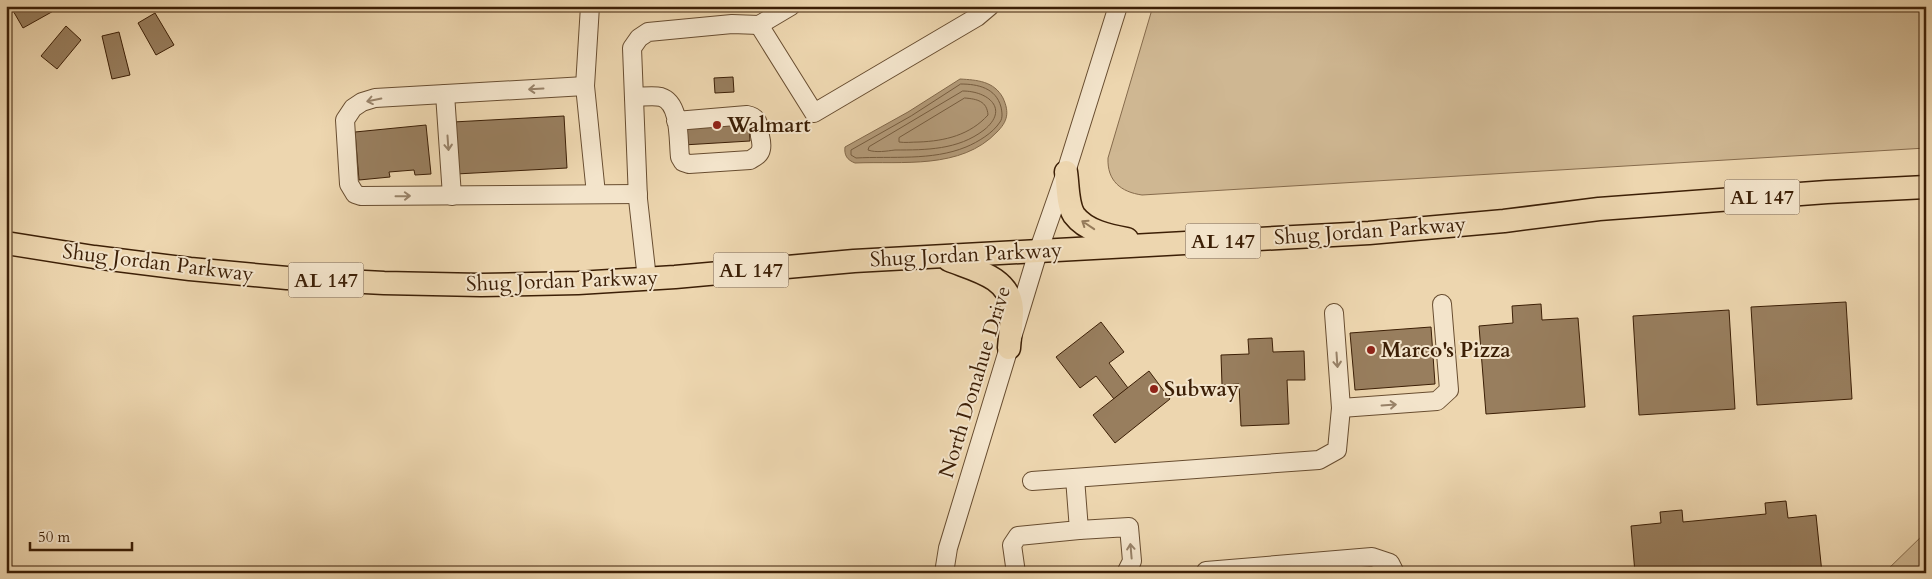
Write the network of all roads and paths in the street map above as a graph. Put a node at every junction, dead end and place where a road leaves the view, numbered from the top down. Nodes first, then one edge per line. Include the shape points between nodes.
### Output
1 (590, 6) edge
2 (990, 6) edge
3 (1118, 6) edge
4 (786, 8) edge
5 (759, 25) junction
6 (585, 86) junction
7 (445, 94) junction
8 (634, 97) junction
9 (676, 121) junction
10 (1066, 172) junction
11 (1926, 187) edge
12 (596, 194) junction
13 (638, 194) junction
14 (452, 196) junction
15 (6, 243) edge
16 (1150, 244) junction
17 (1038, 252) junction
18 (941, 257) junction
19 (647, 279) junction
20 (1442, 304) dead end
21 (1334, 313) dead end
22 (1009, 348) junction
23 (1341, 408) junction
24 (1075, 478) junction
25 (1032, 481) dead end
26 (1079, 530) junction
27 (1206, 572) edge
28 (944, 573) edge
29 (1016, 573) edge
30 (1126, 573) edge
31 (1395, 573) edge

1 - 6 street
2 - 5 street via 978,17 814,113
3 - 10 street, North Donahue Drive
4 - 5 street
5 - 8 street via 732,24 648,32 632,48
6 -> 7 street
6 - 12 street
7 -> 14 street
7 -> 14 street via 375,98 353,108 345,120 348,184 355,194 361,196
8 - 9 street via 667,100 676,113
8 - 13 street
9 - 9 street via 752,116 759,125 762,149 757,157 750,160 689,164 680,158
16 -> 10 main road via 1105,235 1088,226 1074,214
10 - 17 street, North Donahue Drive
11 - 16 main road, Shug Jordan Parkway / AL 147 via 1599,209 1369,233
12 - 13 street
12 - 14 street
13 - 19 street
15 - 19 main road, Shug Jordan Parkway / AL 147 via 104,259 287,278 481,285
16 - 17 main road, Shug Jordan Parkway / AL 147
17 - 18 main road, Shug Jordan Parkway / AL 147
17 - 22 street, North Donahue Drive
18 - 19 main road, Shug Jordan Parkway / AL 147 via 854,261
18 - 22 main road via 992,277 1003,286 1012,309
23 -> 20 street via 1437,402 1449,390
21 -> 23 street
22 - 28 street, North Donahue Drive via 948,548
23 - 24 street via 1337,450 1319,460
24 - 25 street
24 - 26 street
26 - 29 street via 1018,536 1012,545
30 -> 26 street via 1132,561 1129,527
27 - 31 street via 1372,557 1390,563

